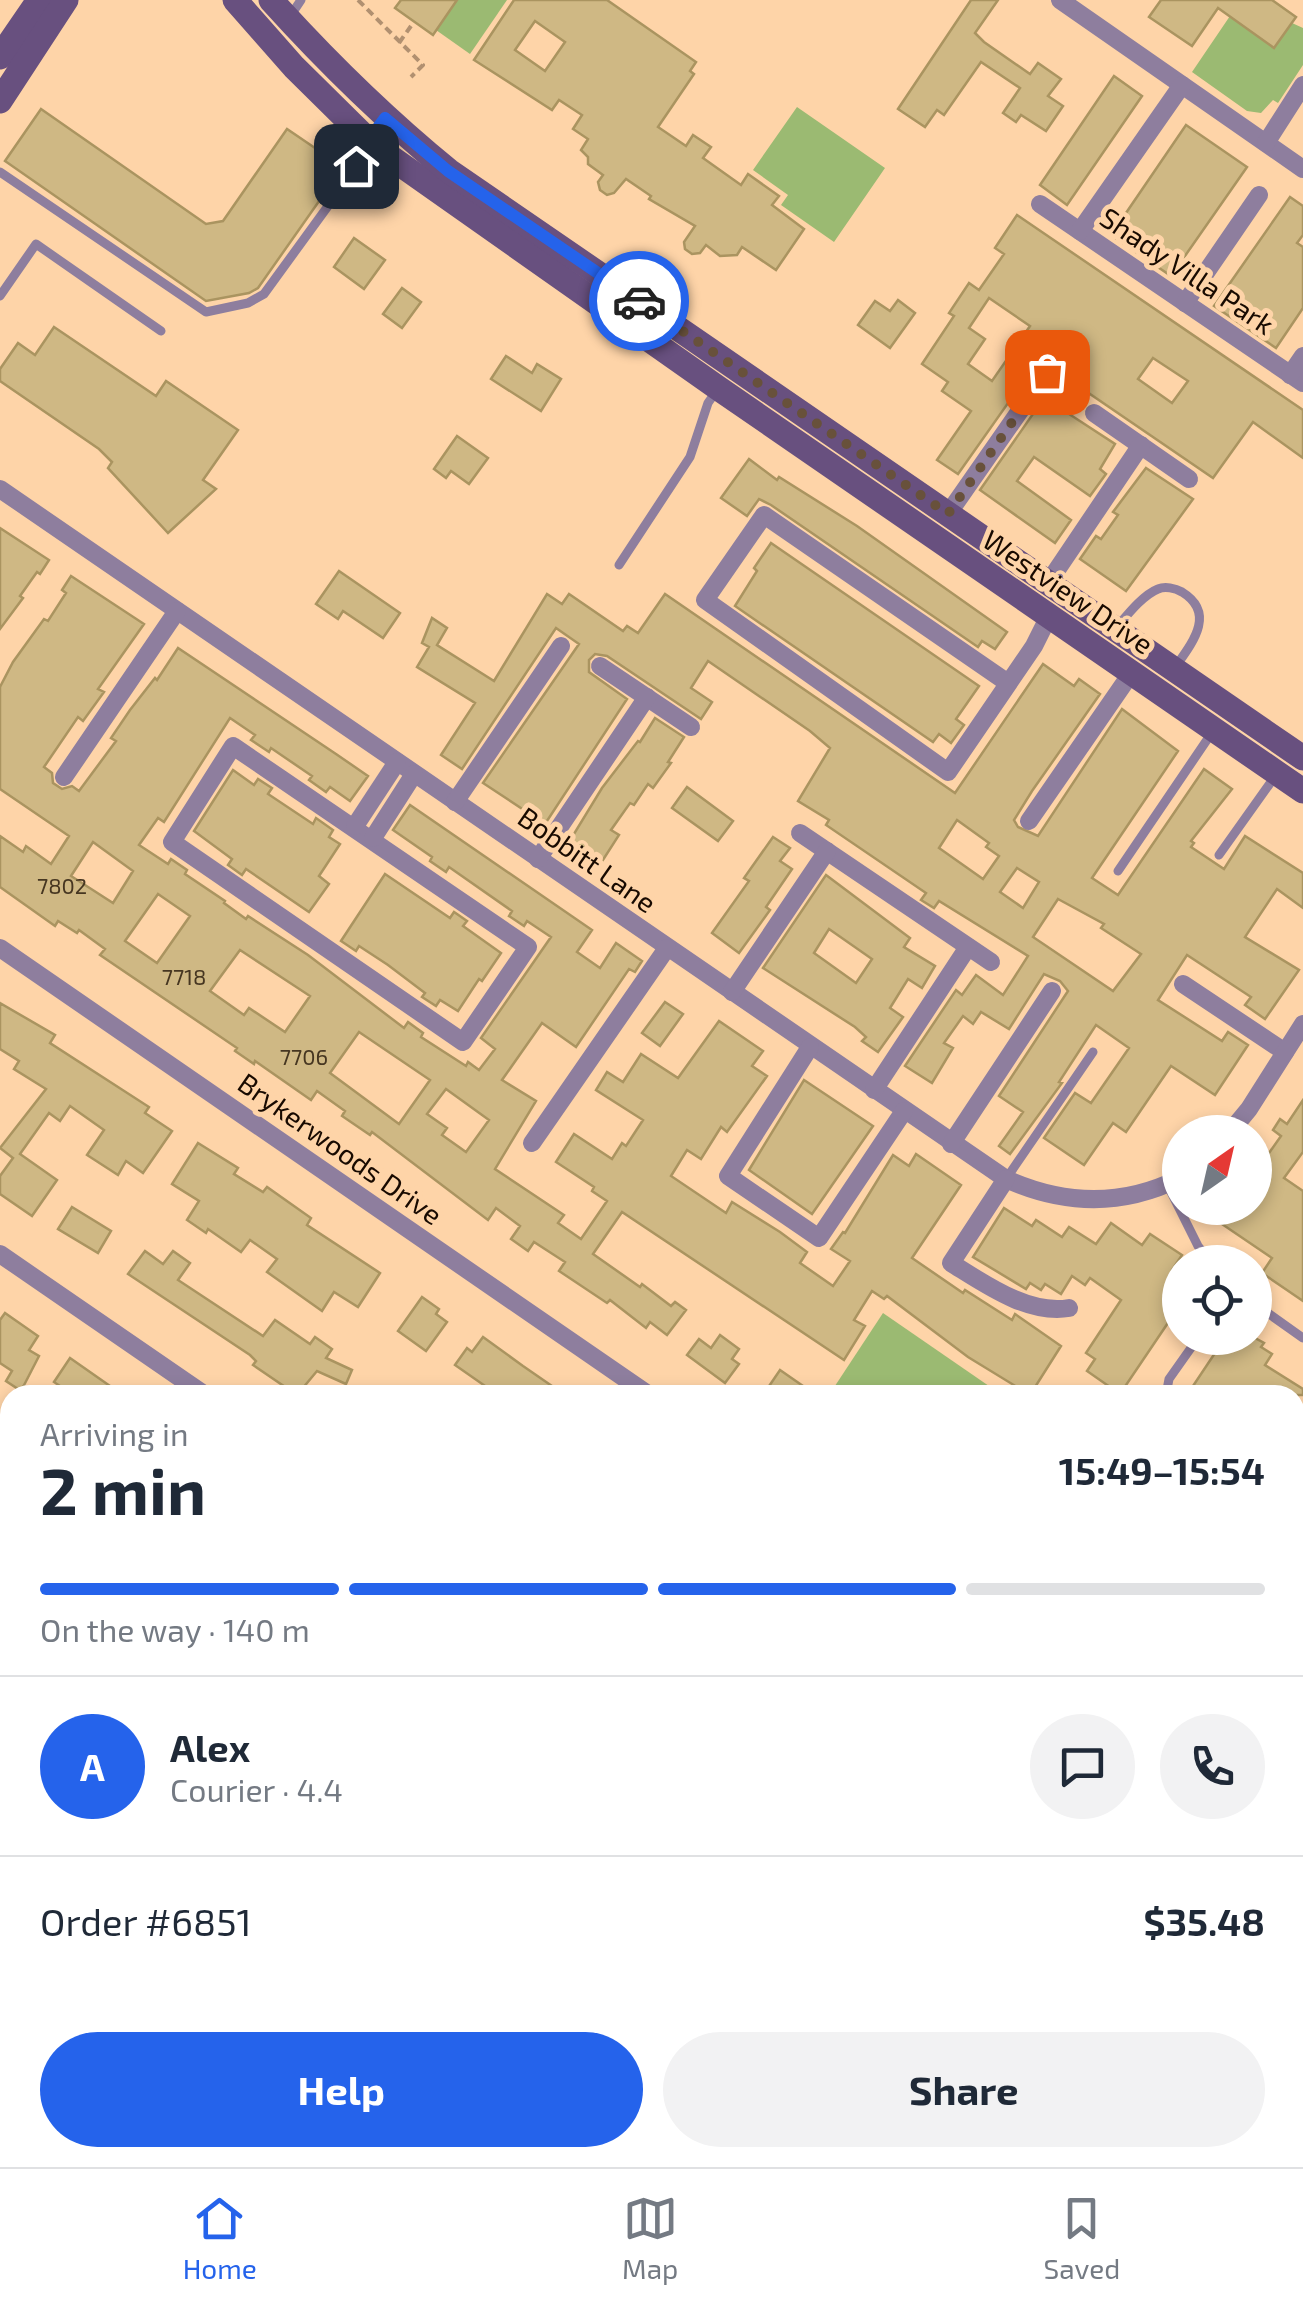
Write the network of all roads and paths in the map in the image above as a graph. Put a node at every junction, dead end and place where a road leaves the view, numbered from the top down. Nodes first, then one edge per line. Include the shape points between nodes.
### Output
1 (39, 0) edge
2 (66, 0) edge
3 (236, 0) edge
4 (358, 0) edge
5 (1060, 0) edge
6 (287, 6) edge
7 (410, 26) dead end
8 (399, 43) junction
9 (0, 58) edge
10 (327, 62) junction
11 (411, 77) dead end
12 (308, 80) junction
13 (1182, 84) junction
14 (1303, 85) edge
15 (0, 101) edge
16 (385, 118) junction
17 (370, 143) junction
18 (1266, 143) junction
19 (1303, 169) edge
20 (0, 172) edge
21 (1259, 195) dead end
22 (1040, 204) dead end
23 (1080, 231) junction
24 (0, 296) edge
25 (1185, 303) junction
26 (650, 308) junction
27 (635, 330) junction
28 (162, 331) dead end
29 (1303, 356) edge
30 (1047, 372) dead end
31 (1296, 379) edge
32 (718, 388) junction
33 (1094, 413) dead end
34 (1141, 446) junction
35 (1189, 479) dead end
36 (0, 489) edge
37 (911, 489) junction
38 (896, 511) junction
39 (948, 514) junction
40 (618, 565) dead end
41 (1048, 583) junction
42 (177, 611) junction
43 (1049, 616) junction
44 (1115, 628) junction
45 (562, 646) dead end
46 (600, 666) dead end
47 (1132, 672) junction
48 (1172, 679) junction
49 (1008, 683) junction
50 (647, 697) junction
51 (691, 727) dead end
52 (1215, 729) junction
53 (1303, 758) edge
54 (397, 762) junction
55 (1278, 773) junction
56 (414, 774) junction
57 (64, 777) dead end
58 (1303, 790) edge
59 (455, 802) junction
60 (1029, 821) dead end
61 (355, 826) junction
62 (800, 833) dead end
63 (372, 838) junction
64 (827, 851) junction
65 (1219, 855) dead end
66 (538, 859) junction
67 (1118, 871) dead end
68 (968, 947) junction
69 (0, 948) edge
70 (667, 948) junction
71 (991, 962) dead end
72 (1183, 984) dead end
73 (1052, 991) dead end
74 (732, 992) junction
75 (1303, 1024) edge
76 (810, 1047) junction
77 (1093, 1052) dead end
78 (1285, 1052) junction
79 (874, 1090) junction
80 (904, 1111) junction
81 (1245, 1115) edge
82 (532, 1144) dead end
83 (951, 1144) junction
84 (1006, 1179) junction
85 (1162, 1185) edge
86 (0, 1254) edge
87 (1069, 1308) dead end
88 (1272, 1316) edge
89 (1303, 1338) edge
90 (1186, 1355) edge
91 (190, 1385) edge
92 (631, 1385) edge
93 (1168, 1385) edge

1 - 9 main road
2 - 15 main road
3 - 12 main road, Westview Drive
4 - 8 path
5 - 13 street
6 - 10 main road, Westview Drive
7 - 8 path
8 - 11 path via 422,65
10 - 12 main road
10 - 16 main road, Westview Drive
12 - 17 main road, Westview Drive
13 - 18 street
13 - 23 street
14 - 18 street
16 - 17 main road
16 - 26 main road, Westview Drive via 448,171
17 - 20 lane via 264,294 206,312
17 - 27 main road, Westview Drive
18 - 19 street
21 - 25 street
22 - 23 street, Shady Villa Park
23 - 25 street, Shady Villa Park
24 - 28 lane via 36,244
25 - 31 street, Shady Villa Park
26 - 27 main road
26 - 37 main road, Westview Drive
27 - 32 main road, Westview Drive
29 - 31 street
30 - 39 street
32 - 38 main road, Westview Drive
32 - 40 lane via 690,457
33 - 34 street
34 - 35 street
34 - 41 street
36 - 42 street, Bobbitt Lane
37 - 38 main road
37 - 39 main road, Westview Drive
38 - 43 main road, Westview Drive
39 - 41 main road, Westview Drive
41 - 44 main road, Westview Drive
42 - 54 street, Bobbitt Lane
42 - 57 street
43 - 47 main road, Westview Drive
43 - 49 street
44 - 48 main road, Westview Drive
44 - 48 lane via 1158,589 1170,587 1194,602 1202,618 1199,631
45 - 59 street
46 - 50 street
47 - 48 main road, Westview Drive
47 - 60 street
48 - 52 main road, Westview Drive
48 - 53 main road, Westview Drive
49 - 49 street via 764,514 705,600 948,772
50 - 51 street
50 - 66 street
52 - 55 main road, Westview Drive
52 - 67 lane
54 - 56 street, Bobbitt Lane
54 - 61 street
55 - 58 main road, Westview Drive
55 - 65 lane
56 - 59 street, Bobbitt Lane
56 - 63 street
59 - 66 street, Bobbitt Lane
61 - 63 street
61 - 63 street via 233,746 172,842 463,1042 528,947
62 - 64 street
64 - 68 street
64 - 74 street
66 - 70 street, Bobbitt Lane
68 - 71 street
68 - 79 street
69 - 92 street, Brykerwoods Drive
70 - 74 street, Bobbitt Lane
70 - 82 street
72 - 78 street
73 - 83 street
74 - 76 street, Bobbitt Lane
75 - 78 street
76 - 79 street, Bobbitt Lane
76 - 80 street via 728,1176 771,1207 818,1238
77 - 84 lane
78 - 81 street
79 - 80 street, Bobbitt Lane
80 - 83 street, Bobbitt Lane
83 - 84 street, Bobbitt Lane
84 - 85 street, Bobbitt Lane via 1049,1196 1090,1200
84 - 87 street via 951,1263 1025,1302
86 - 91 street
88 - 89 lane
90 - 93 lane

